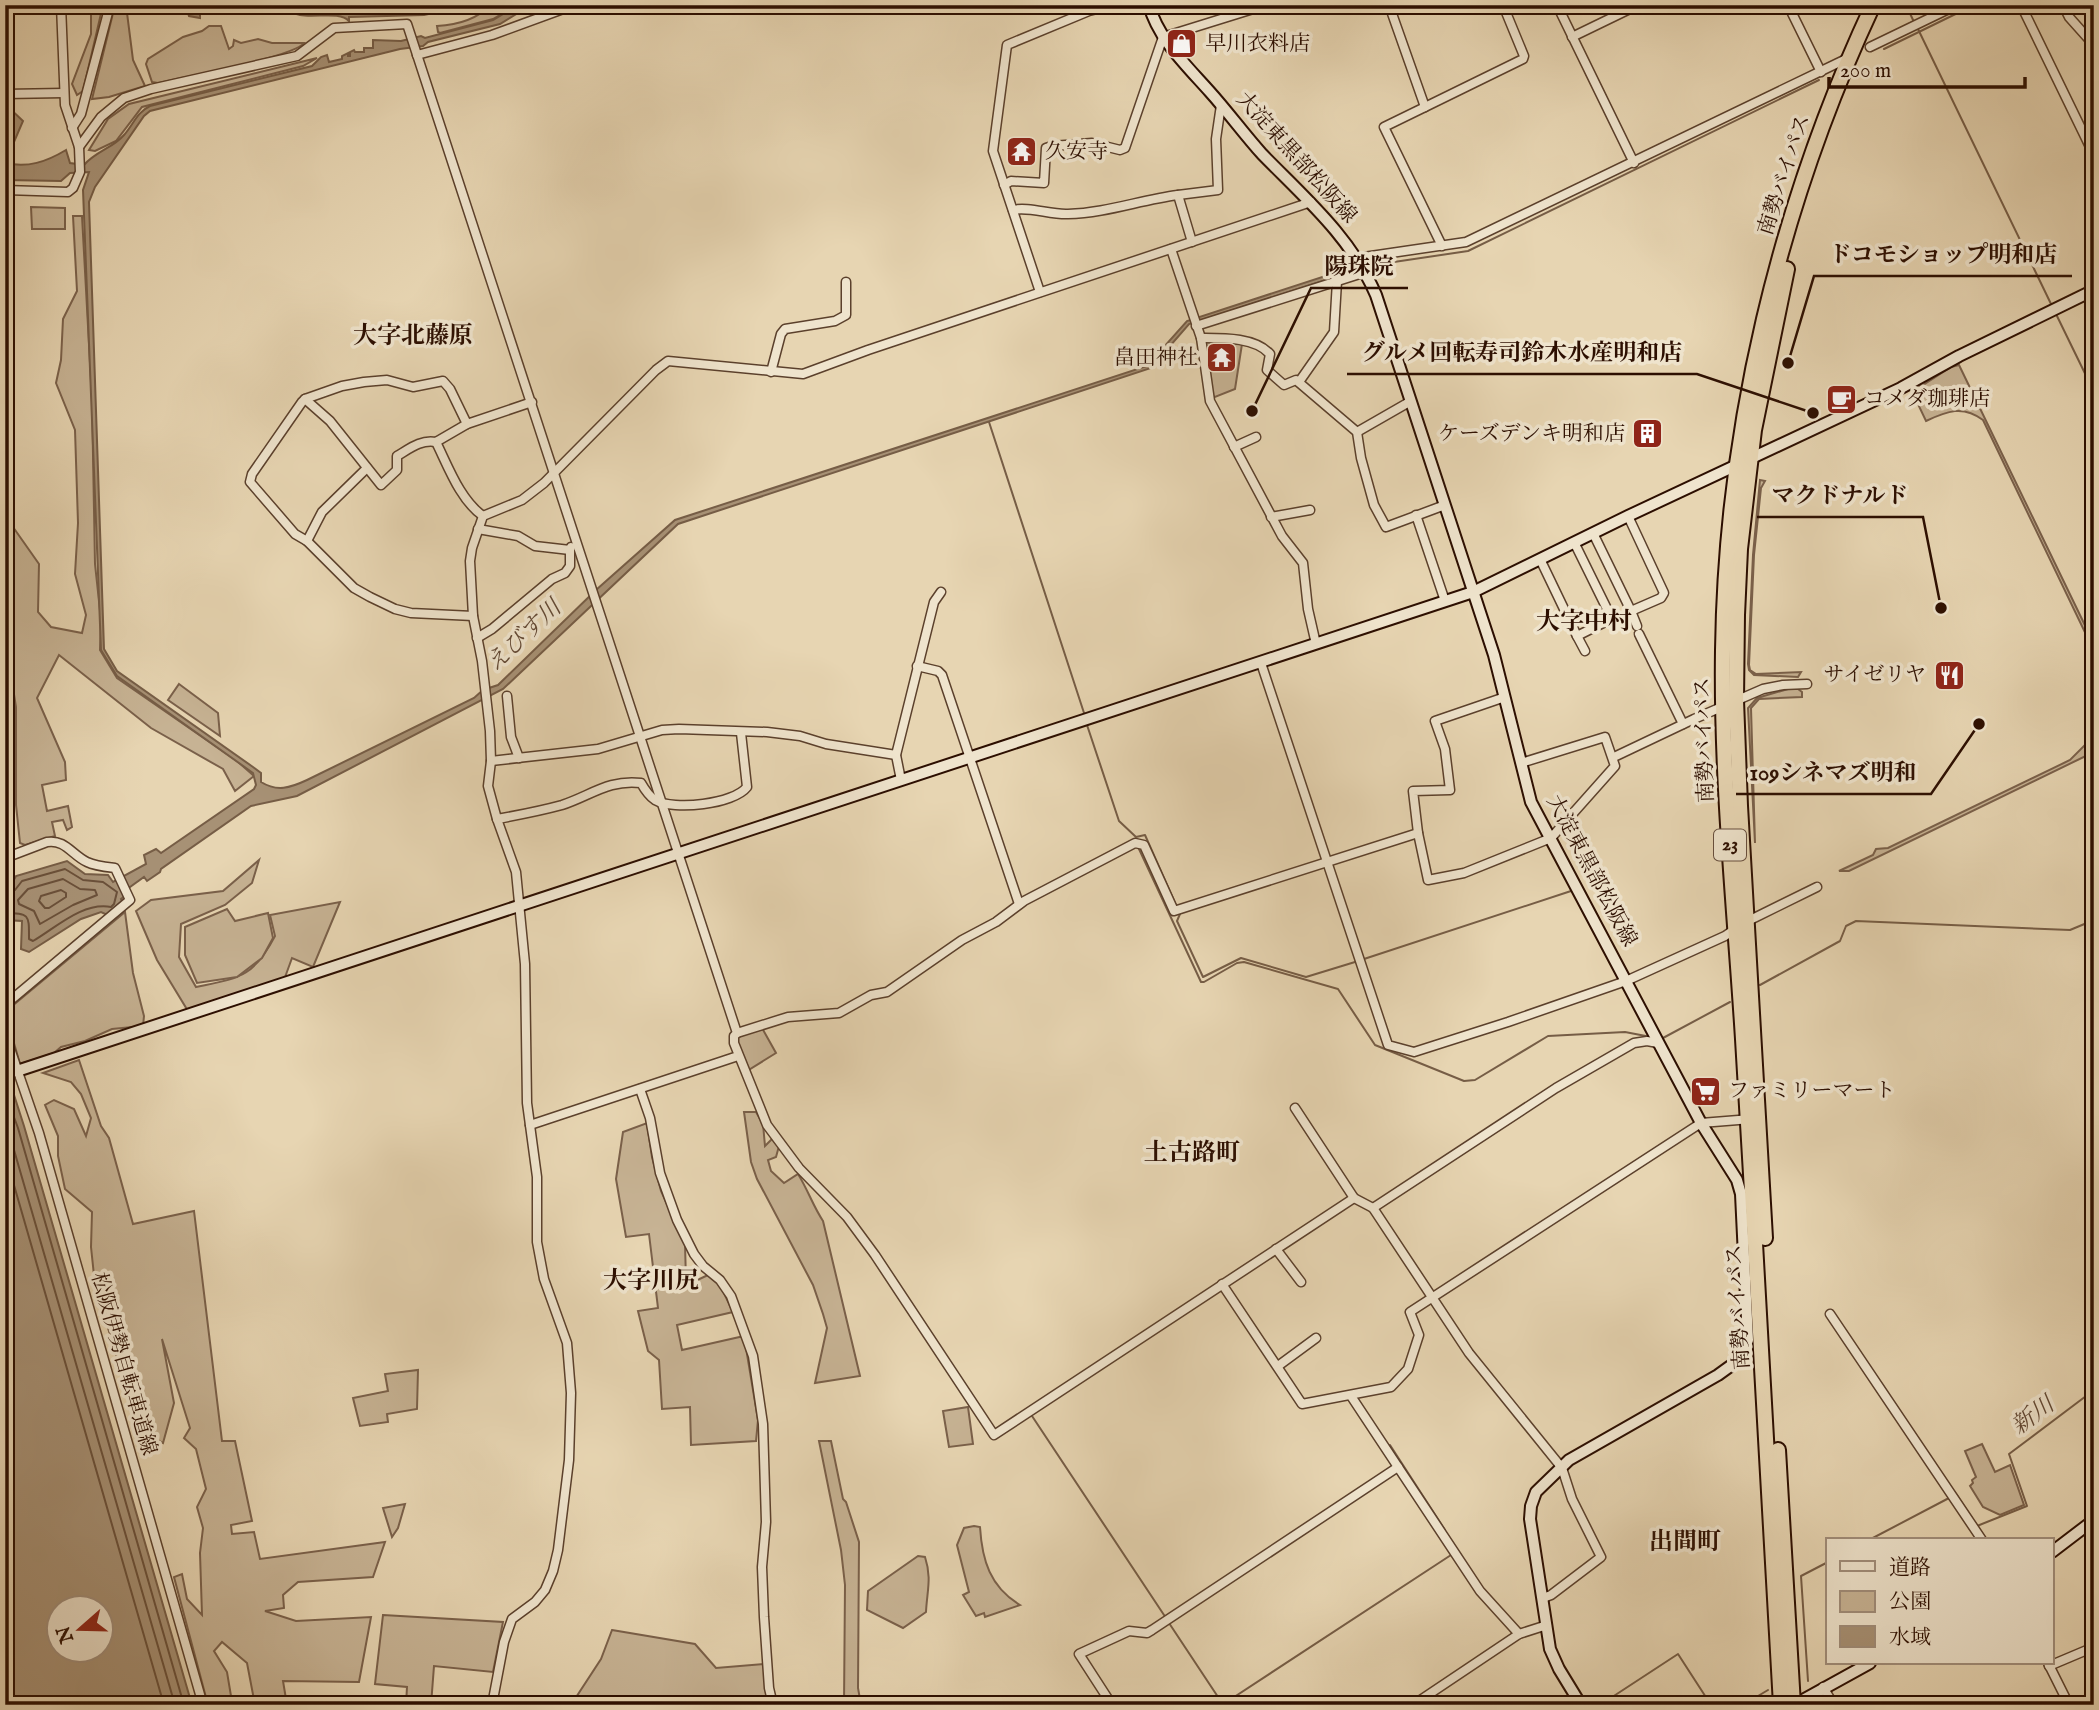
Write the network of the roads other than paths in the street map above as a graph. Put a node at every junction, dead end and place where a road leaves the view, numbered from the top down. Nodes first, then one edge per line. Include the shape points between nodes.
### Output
1 (61, 5) edge
2 (110, 5) edge
3 (1113, 5) edge
4 (1149, 5) edge
5 (1266, 5) edge
6 (1389, 5) edge
7 (1503, 5) edge
8 (1557, 5) edge
9 (1638, 5) edge
10 (1788, 5) edge
11 (1873, 5) edge
12 (1883, 5) edge
13 (1958, 5) edge
14 (2021, 5) edge
15 (2063, 5) edge
16 (571, 6) edge
17 (1163, 37) junction
18 (1572, 37) junction
19 (2094, 45) edge
20 (1870, 47) dead end
21 (417, 55) junction
22 (1844, 60) dead end
23 (1821, 72) junction
24 (64, 93) junction
25 (5, 94) edge
26 (1221, 105) junction
27 (1425, 107) junction
28 (72, 128) junction
29 (79, 147) junction
30 (2094, 155) edge
31 (1634, 163) junction
32 (1004, 185) junction
33 (5, 190) edge
34 (1178, 195) junction
35 (1311, 202) junction
36 (1013, 210) junction
37 (1192, 242) junction
38 (1442, 246) junction
39 (1171, 249) junction
40 (1357, 258) junction
41 (1366, 272) junction
42 (1337, 281) junction
43 (846, 282) dead end
44 (2094, 290) edge
45 (1040, 292) junction
46 (1195, 322) junction
47 (1201, 338) junction
48 (771, 372) junction
49 (1300, 382) junction
50 (306, 399) junction
51 (1411, 401) junction
52 (532, 402) junction
53 (467, 424) junction
54 (1357, 432) junction
55 (1256, 438) dead end
56 (436, 442) junction
57 (1234, 447) junction
58 (1751, 458) junction
59 (1737, 464) junction
60 (367, 468) junction
61 (555, 472) junction
62 (1445, 505) junction
63 (1310, 510) dead end
64 (1416, 515) junction
65 (483, 516) junction
66 (1628, 516) junction
67 (1271, 517) junction
68 (478, 529) junction
69 (1593, 533) junction
70 (576, 538) junction
71 (307, 541) junction
72 (1574, 542) junction
73 (570, 550) junction
74 (1540, 559) junction
75 (941, 592) dead end
76 (1473, 592) junction
77 (1445, 601) junction
78 (1631, 611) junction
79 (472, 616) junction
80 (1577, 636) junction
81 (478, 638) junction
82 (1316, 644) junction
83 (1585, 651) dead end
84 (1261, 663) junction
85 (917, 666) junction
86 (1807, 684) dead end
87 (507, 696) dead end
88 (1505, 697) junction
89 (1730, 703) junction
90 (1683, 724) junction
91 (741, 733) junction
92 (641, 737) junction
93 (896, 755) junction
94 (1614, 757) junction
95 (519, 758) junction
96 (971, 758) junction
97 (491, 761) junction
98 (1521, 763) junction
99 (901, 780) junction
100 (663, 804) junction
101 (496, 819) junction
102 (1418, 833) junction
103 (1552, 838) junction
104 (679, 854) junction
105 (5, 858) edge
106 (1327, 862) junction
107 (1817, 887) dead end
108 (1019, 904) junction
109 (520, 906) junction
110 (1741, 925) junction
111 (1626, 981) junction
112 (5, 1004) edge
113 (737, 1033) junction
114 (5, 1034) edge
115 (1656, 1039) junction
116 (738, 1056) junction
117 (17, 1071) junction
118 (640, 1090) junction
119 (1295, 1108) dead end
120 (1753, 1119) junction
121 (1701, 1123) junction
122 (530, 1125) junction
123 (1354, 1198) junction
124 (1373, 1208) junction
125 (1390, 1235) junction
126 (1380, 1241) dead end
127 (1276, 1249) junction
128 (1301, 1282) dead end
129 (1222, 1284) junction
130 (1431, 1297) junction
131 (1830, 1314) dead end
132 (1316, 1338) dead end
133 (1278, 1366) junction
134 (1351, 1396) junction
135 (1398, 1467) junction
136 (1562, 1468) junction
137 (2094, 1520) edge
138 (1981, 1538) edge
139 (2054, 1550) edge
140 (1543, 1598) junction
141 (1547, 1625) junction
142 (1518, 1634) junction
143 (2094, 1647) edge
144 (2054, 1662) edge
145 (1868, 1664) edge
146 (2048, 1664) edge
147 (1824, 1687) junction
148 (203, 1705) edge
149 (492, 1705) edge
150 (773, 1705) edge
151 (1112, 1705) edge
152 (1413, 1705) edge
153 (1581, 1705) edge
154 (1781, 1705) edge
155 (1794, 1705) edge
156 (1834, 1705) edge
157 (2069, 1705) edge

1 - 24 street
2 - 28 street via 84,104
3 - 32 street via 1007,45 993,151
4 - 17 street, 大淀東黒部松阪線
5 - 17 street
6 - 27 street
7 - 27 street via 1523,59
8 - 18 street
9 - 18 street
10 - 23 street
11 - 59 highway, 南勢バイパス / 23 via 1827,114 1789,228 1762,325
12 - 58 highway, 南勢バイパス / 23 via 1843,98 1796,237
13 - 20 street
14 - 30 street
15 - 19 street
16 - 21 street via 492,35
17 - 26 street, 大淀東黒部松阪線
17 - 32 street via 1125,148 1093,143 1052,146 1046,148 1044,183 1011,181
18 - 31 street
21 - 29 street via 407,24 334,28 297,57 124,98 101,117
21 - 52 street
22 - 23 street
23 - 31 street
24 - 25 street
24 - 28 street
26 - 34 street via 1216,139 1218,190
26 - 35 street, 大淀東黒部松阪線
27 - 38 street via 1384,127
28 - 29 street
29 - 33 street via 78,181 68,192
31 - 38 street via 1466,242
32 - 36 street
34 - 36 street via 1067,214
34 - 37 street
35 - 37 street
35 - 40 street, 大淀東黒部松阪線
36 - 45 street
37 - 39 street
38 - 40 street
39 - 45 street
39 - 46 street
40 - 41 street, 大淀東黒部松阪線
41 - 42 street
41 - 51 street, 大淀東黒部松阪線
42 - 46 street
42 - 49 street via 1334,332
43 - 48 street via 846,315 785,329
44 - 58 street
45 - 48 street via 806,373
46 - 47 street
47 - 49 street via 1261,346 1270,354 1267,370 1284,385
47 - 57 street via 1208,396
48 - 61 street via 668,361
49 - 54 street
50 - 53 street via 364,382 387,380 414,387 443,381
50 - 60 street
50 - 71 street via 250,482 295,534
51 - 54 street
51 - 62 street, 大淀東黒部松阪線
52 - 53 street
52 - 61 street
53 - 56 street
54 - 64 street via 1374,505 1386,527
55 - 57 street
56 - 60 street via 416,444 397,456 397,470 381,485
56 - 65 street via 460,489
57 - 67 street
58 - 59 street
58 - 89 highway, 南勢バイパス / 23
59 - 66 street
59 - 89 highway, 南勢バイパス / 23 via 1725,590
60 - 71 street via 322,512
61 - 65 street via 522,500
61 - 70 street
62 - 64 street
62 - 76 street, 大淀東黒部松阪線
63 - 67 street
64 - 77 street
65 - 68 street
66 - 69 street
66 - 78 street via 1664,593
67 - 82 street via 1304,567 1307,609
68 - 73 street via 518,536 535,546
68 - 79 street via 470,561
69 - 72 street
69 - 78 street
70 - 73 street
70 - 92 street
71 - 79 street via 354,587 395,609
72 - 74 street
72 - 80 street via 1610,618
73 - 81 street via 565,573
74 - 76 street
74 - 80 street
75 - 85 street via 934,602
76 - 77 street
76 - 88 street, 大淀東黒部松阪線
77 - 82 street
78 - 90 street
79 - 81 street
80 - 83 street
81 - 97 street
82 - 84 street
84 - 96 street
84 - 106 street
85 - 93 street
85 - 96 street via 942,675
86 - 89 street via 1769,688
87 - 95 street via 511,737
88 - 98 street, 大淀東黒部松阪線
88 - 102 street via 1435,721 1445,749 1450,790 1413,791
89 - 90 street
89 - 110 highway, 南勢バイパス / 23
90 - 94 street
91 - 92 street via 679,729
91 - 93 street via 800,736
91 - 100 street via 747,787 741,794 716,802
92 - 95 street via 598,749
92 - 100 street
93 - 99 street
94 - 98 street via 1605,737
94 - 103 street via 1615,766
95 - 97 street
96 - 99 street
96 - 108 street
97 - 101 street via 488,786
98 - 103 street, 大淀東黒部松阪線 via 1531,802
99 - 104 street
100 - 101 street via 641,783 632,782 603,786 565,804
100 - 104 street
101 - 109 street via 516,872
102 - 103 street via 1428,880 1464,873
102 - 106 street
103 - 111 street, 大淀東黒部松阪線
104 - 109 street
104 - 113 street
105 - 112 street via 54,841 63,844 88,863 115,868 131,901
106 - 108 street via 1174,911 1146,849 1138,843
106 - 111 street via 1388,1045 1415,1052
107 - 110 street
108 - 113 street via 989,929 962,940 887,992 871,995 839,1013 789,1017
109 - 117 street
109 - 122 street
110 - 111 street
110 - 120 highway, 南勢バイパス / 23
111 - 115 street, 大淀東黒部松阪線
113 - 116 street
114 - 117 street, 松阪伊勢自転車道線
115 - 121 street, 大淀東黒部松阪線
115 - 124 street via 1634,1044 1556,1088
116 - 118 street
116 - 129 street via 767,1125 875,1255 994,1435
117 - 148 street, 松阪伊勢自転車道線
118 - 122 street
118 - 150 street via 677,1220 694,1254 731,1296 753,1356 763,1424 766,1522 762,1567
119 - 123 street
120 - 121 street
120 - 154 highway, 南勢バイパス / 23
120 - 155 highway, 南勢バイパス / 23
121 - 130 street
121 - 136 street, 大淀東黒部松阪線 via 1741,1194 1746,1346 1730,1367
122 - 149 street via 540,1263 570,1358 569,1460 553,1571 535,1602 512,1619
123 - 124 street
123 - 127 street
124 - 125 street
125 - 126 street
125 - 130 street
127 - 128 street
127 - 129 street
129 - 133 street
130 - 134 street via 1410,1311 1419,1335 1408,1369 1391,1387
130 - 136 street via 1469,1353
131 - 138 street
132 - 133 street
133 - 134 street via 1303,1404
134 - 135 street
135 - 142 street via 1480,1591
135 - 151 street via 1147,1633 1129,1631 1079,1654
136 - 140 street, 大淀東黒部松阪線 via 1540,1487 1531,1506
136 - 140 street via 1601,1557
137 - 139 street
140 - 141 street, 大淀東黒部松阪線
141 - 142 street
141 - 153 street, 大淀東黒部松阪線 via 1554,1660
142 - 152 street
143 - 144 street
145 - 147 street
146 - 157 street
147 - 155 street
147 - 156 street

